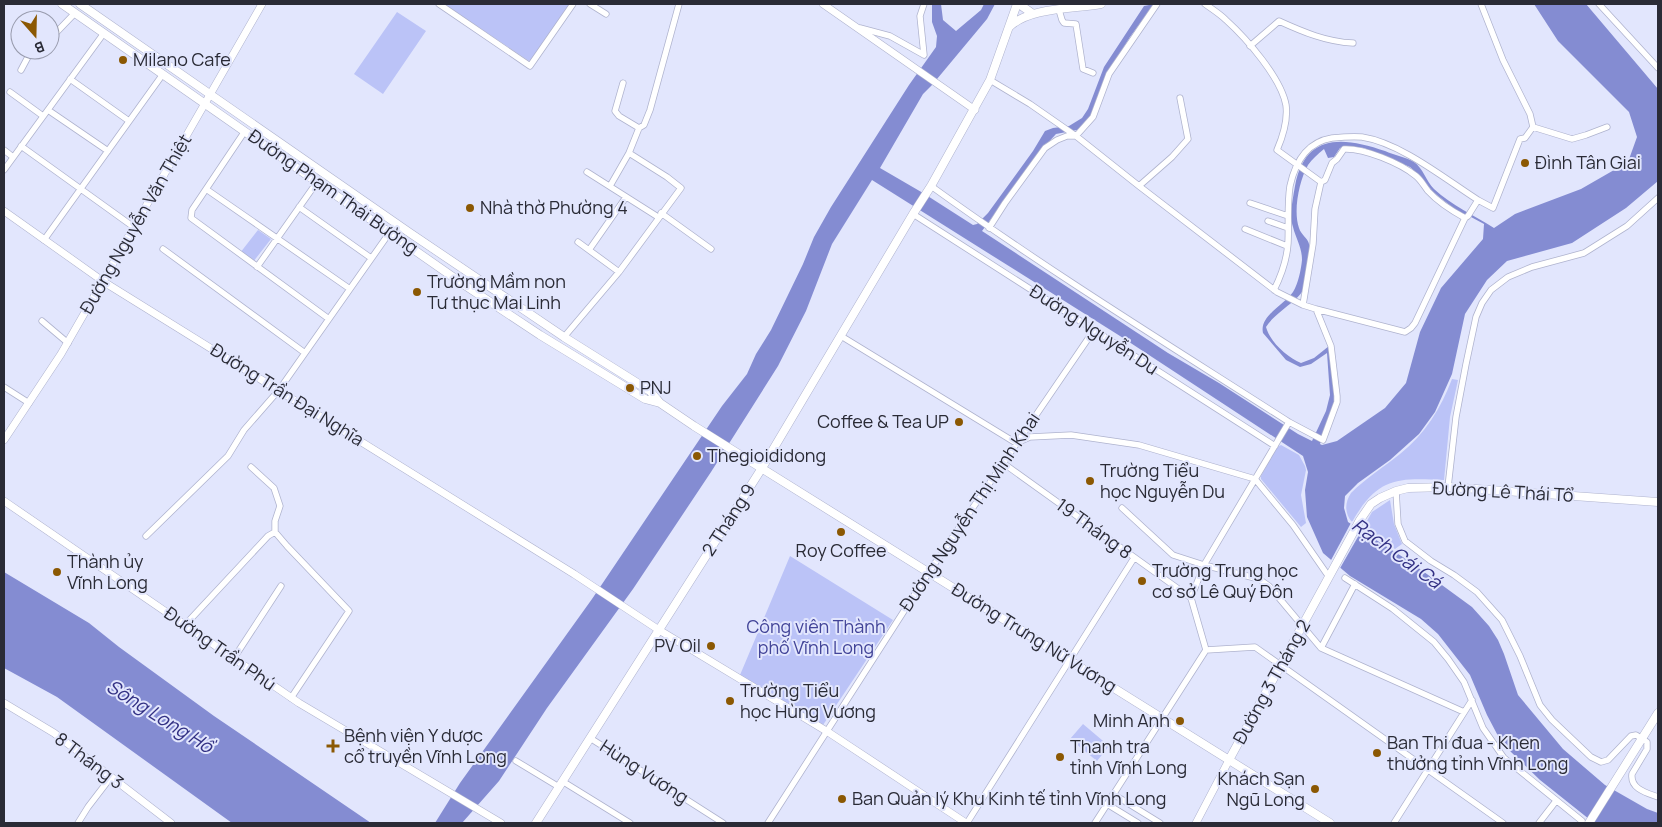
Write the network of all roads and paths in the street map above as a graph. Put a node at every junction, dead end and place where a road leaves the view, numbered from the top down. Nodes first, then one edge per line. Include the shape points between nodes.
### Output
1 (62, 4) edge
2 (80, 4) edge
3 (262, 4) edge
4 (439, 4) edge
5 (573, 4) edge
6 (590, 4) edge
7 (679, 4) edge
8 (823, 4) edge
9 (924, 4) edge
10 (1018, 4) edge
11 (1101, 4) edge
12 (1157, 4) edge
13 (1204, 4) edge
14 (1481, 4) edge
15 (1599, 4) edge
16 (1055, 8) edge
17 (74, 13) junction
18 (606, 14) dead end
19 (1033, 14) junction
20 (110, 25) junction
21 (60, 28) edge
22 (857, 28) junction
23 (1008, 28) junction
24 (104, 33) junction
25 (1353, 44) dead end
26 (1250, 46) junction
27 (26, 60) edge
28 (1658, 68) edge
29 (21, 70) dead end
30 (1093, 73) dead end
31 (163, 74) junction
32 (70, 79) junction
33 (990, 80) junction
34 (623, 83) dead end
35 (10, 92) dead end
36 (210, 94) junction
37 (1180, 98) dead end
38 (205, 103) junction
39 (48, 110) junction
40 (975, 110) junction
41 (43, 116) junction
42 (129, 121) junction
43 (1533, 127) junction
44 (1607, 127) dead end
45 (639, 128) junction
46 (246, 131) junction
47 (1075, 135) junction
48 (21, 146) junction
49 (4, 150) edge
50 (108, 151) junction
51 (629, 153) junction
52 (13, 157) junction
53 (1298, 167) junction
54 (4, 170) edge
55 (587, 172) dead end
56 (1319, 180) junction
57 (318, 182) junction
58 (610, 186) junction
59 (1139, 186) junction
60 (206, 188) junction
61 (930, 189) junction
62 (80, 190) junction
63 (626, 197) junction
64 (1658, 198) edge
65 (1478, 200) junction
66 (366, 203) junction
67 (1250, 203) dead end
68 (299, 207) junction
69 (4, 211) edge
70 (361, 212) junction
71 (914, 212) junction
72 (660, 215) junction
73 (1468, 215) junction
74 (1288, 216) junction
75 (1268, 221) dead end
76 (134, 228) junction
77 (989, 228) junction
78 (1288, 228) junction
79 (1245, 229) dead end
80 (390, 232) junction
81 (277, 238) junction
82 (44, 240) junction
83 (578, 242) dead end
84 (1288, 246) junction
85 (163, 249) dead end
86 (712, 249) dead end
87 (589, 250) junction
88 (371, 258) junction
89 (257, 267) junction
90 (619, 272) junction
91 (104, 282) junction
92 (350, 289) junction
93 (1274, 290) junction
94 (1301, 304) junction
95 (1316, 309) junction
96 (329, 319) junction
97 (42, 321) dead end
98 (1094, 330) junction
99 (841, 336) junction
100 (564, 337) junction
101 (68, 343) junction
102 (558, 346) junction
103 (305, 353) junction
104 (4, 387) edge
105 (279, 390) junction
106 (29, 403) junction
107 (660, 403) junction
108 (1288, 424) junction
109 (4, 440) edge
110 (1016, 443) junction
111 (1276, 445) junction
112 (738, 453) joint
113 (1003, 463) junction
114 (251, 467) dead end
115 (762, 468) junction
116 (1255, 479) junction
117 (1448, 487) junction
118 (1396, 491) junction
119 (4, 501) edge
120 (1658, 502) edge
121 (1122, 508) dead end
122 (276, 532) junction
123 (146, 536) dead end
124 (1134, 558) junction
125 (1204, 565) junction
126 (1334, 568) joint
127 (929, 572) junction
128 (1329, 577) junction
129 (1345, 578) dead end
130 (1355, 584) junction
131 (281, 586) dead end
132 (1191, 598) junction
133 (186, 625) junction
134 (1302, 627) junction
135 (659, 630) junction
136 (1321, 648) junction
137 (1206, 650) junction
138 (234, 658) junction
139 (1070, 660) junction
140 (1281, 666) junction
141 (291, 698) junction
142 (1472, 700) junction
143 (4, 703) edge
144 (1464, 712) junction
145 (1658, 713) edge
146 (1162, 718) junction
147 (828, 732) junction
148 (590, 738) junction
149 (1642, 739) junction
150 (1229, 760) junction
151 (516, 761) dead end
152 (1427, 770) junction
153 (111, 777) junction
154 (560, 784) junction
155 (1113, 794) junction
156 (1658, 797) edge
157 (1556, 801) junction
158 (1107, 804) junction
159 (1586, 822) edge
160 (78, 823) edge
161 (171, 823) edge
162 (501, 823) edge
163 (536, 823) edge
164 (630, 823) edge
165 (723, 823) edge
166 (768, 823) edge
167 (966, 823) edge
168 (1095, 823) edge
169 (1138, 823) edge
170 (1160, 823) edge
171 (1196, 823) edge
172 (1330, 823) edge
173 (1394, 823) edge
174 (1503, 823) edge
175 (1539, 823) edge

1 - 17 main road, Đường Phạm Thái Bường
2 - 20 main road, Đường Phạm Thái Bường
3 - 36 street, Đường Nguyễn Văn Thiệt
4 - 5 street via 530,66
6 - 18 street
7 - 45 street via 650,110 644,125
8 - 22 street
9 - 22 street via 920,16 924,55 890,36
10 - 19 main road
10 - 23 main road, 2 Tháng 9
11 - 16 main road
12 - 47 street via 1109,74 1093,117
13 - 26 street via 1225,19
14 - 43 street
15 - 28 street
16 - 19 main road
16 - 30 street via 1064,23 1076,24 1083,69
17 - 21 street
17 - 24 main road, Đường Phạm Thái Bường
19 - 23 main road
20 - 24 main road
20 - 36 main road, Đường Phạm Thái Bường
22 - 40 street
23 - 33 main road, 2 Tháng 9
24 - 31 main road, Đường Phạm Thái Bường
24 - 32 street
25 - 26 street via 1324,39 1279,21
26 - 53 street via 1279,85 1286,106 1284,134 1277,150
27 - 29 street
31 - 38 main road, Đường Phạm Thái Bường
31 - 42 street
32 - 39 street
32 - 42 street
33 - 40 main road, 2 Tháng 9
33 - 47 street
34 - 45 street via 615,111
35 - 41 street
36 - 38 street, Đường Nguyễn Văn Thiệt
36 - 66 main road, Đường Phạm Thái Bường
37 - 59 street via 1188,138
38 - 46 main road, Đường Phạm Thái Bường
38 - 76 street, Đường Nguyễn Văn Thiệt
39 - 41 street
39 - 50 street
40 - 61 main road, 2 Tháng 9
41 - 48 street
42 - 50 street
43 - 44 street via 1572,139
43 - 65 street via 1520,140 1492,208
45 - 51 street
46 - 57 main road, Đường Phạm Thái Bường
46 - 60 street
47 - 59 street
47 - 77 street via 1066,136 1045,148
48 - 52 street
48 - 62 street
49 - 52 street
50 - 62 street
51 - 58 street
51 - 72 street via 681,188
52 - 54 street
53 - 56 street
53 - 65 street via 1299,160 1313,145 1327,139 1361,137 1404,152
53 - 74 street via 1290,186
55 - 58 street
56 - 73 street via 1325,180 1332,163 1344,149 1360,150 1409,171 1453,212
56 - 94 street via 1313,244
57 - 68 street
57 - 70 main road, Đường Phạm Thái Bường
58 - 63 street
59 - 93 street
60 - 81 street
60 - 89 street via 191,212 192,220
61 - 71 main road, 2 Tháng 9
61 - 77 street
62 - 76 street
62 - 82 street
63 - 72 street
63 - 87 street
64 - 117 street via 1627,226 1584,253 1532,267 1508,277 1491,290 1476,318 1456,417
65 - 73 street
66 - 70 main road
66 - 100 main road, Đường Phạm Thái Bường
67 - 74 street
68 - 81 street
68 - 88 street
69 - 82 street, Đường Trần Đại Nghĩa
70 - 80 main road, Đường Phạm Thái Bường
71 - 98 street, Đường Nguyễn Du
71 - 99 main road, 2 Tháng 9
72 - 86 street
72 - 90 street
73 - 95 street via 1412,328 1405,332
74 - 78 street
75 - 78 street
76 - 91 street, Đường Nguyễn Văn Thiệt
77 - 108 street
78 - 84 street
79 - 84 street
80 - 88 street
80 - 102 main road, Đường Phạm Thái Bường
81 - 89 street
81 - 92 street
82 - 91 street, Đường Trần Đại Nghĩa
83 - 87 street
84 - 93 street
85 - 103 street
87 - 90 street
88 - 92 street
89 - 96 street
90 - 100 street
91 - 101 street, Đường Nguyễn Văn Thiệt
91 - 105 street, Đường Trần Đại Nghĩa
92 - 96 street
93 - 94 street
94 - 95 street
95 - 108 street via 1331,346 1337,402 1323,440
96 - 103 street
97 - 101 street
98 - 110 street, Đường Nguyễn Thị Minh Khai
98 - 111 street, Đường Nguyễn Du
99 - 110 street
99 - 115 main road, 2 Tháng 9
100 - 102 main road
100 - 107 main road, Đường Phạm Thái Bường via 650,391
101 - 106 street, Đường Nguyễn Văn Thiệt
102 - 107 main road, Đường Phạm Thái Bường via 645,399
103 - 105 street
104 - 106 street
105 - 123 street via 244,430 228,456
105 - 135 street, Đường Trần Đại Nghĩa
106 - 109 street, Đường Nguyễn Văn Thiệt
107 - 112 main road, Đường Phạm Thái Bường
108 - 111 street
110 - 113 street, Đường Nguyễn Thị Minh Khai
110 - 116 street via 1030,437 1071,435 1139,444
111 - 116 street
112 - 115 main road, Đường Trưng Nữ Vương
113 - 124 street, 19 Tháng 8
113 - 127 street, Đường Nguyễn Thị Minh Khai
114 - 122 street via 274,488 280,506 275,521
115 - 127 main road, Đường Trưng Nữ Vương
115 - 135 main road, 2 Tháng 9
116 - 125 street
116 - 128 street
117 - 118 main road, Đường Lê Thái Tổ
117 - 120 main road, Đường Lê Thái Tổ
118 - 126 main road, Đường Lê Thái Tổ via 1372,504
118 - 149 street via 1398,524 1405,541 1477,592 1494,610 1520,656 1540,705 1571,740 1601,762 1608,760 1631,736
119 - 133 street, Đường Trần Phú
121 - 125 street via 1173,555
122 - 133 street via 268,536
122 - 141 street via 350,611
124 - 132 street, 19 Tháng 8
124 - 139 street
125 - 132 street
125 - 134 street via 1259,579 1269,586
126 - 128 main road, Đường 3 Tháng 2
127 - 139 main road, Đường Trưng Nữ Vương
127 - 147 street, Đường Nguyễn Thị Minh Khai
128 - 134 main road, Đường 3 Tháng 2
129 - 130 street
130 - 136 street
130 - 142 street via 1434,642 1458,672
131 - 138 street
132 - 137 street
133 - 138 street, Đường Trần Phú
134 - 136 street
134 - 140 main road, Đường 3 Tháng 2
135 - 147 street, Đường Trần Đại Nghĩa
135 - 148 main road, 2 Tháng 9
136 - 144 street
137 - 140 street via 1255,647
137 - 146 street
138 - 141 street, Đường Trần Phú
139 - 146 main road, Đường Trưng Nữ Vương
139 - 167 street
140 - 150 main road, Đường 3 Tháng 2
140 - 152 street
141 - 162 street, Đường Trần Phú
142 - 144 street
142 - 157 street via 1483,728 1504,758
143 - 153 street, 8 Tháng 3 via 54,733
144 - 152 street
145 - 149 main road
146 - 150 main road, Đường Trưng Nữ Vương
146 - 155 street
147 - 166 street, Đường Nguyễn Thị Minh Khai
147 - 167 street, Đường Trần Đại Nghĩa
148 - 154 main road, 2 Tháng 9
148 - 165 street, Hùng Vương
149 - 156 street via 1647,742 1647,749 1631,778 1641,790
149 - 159 main road
150 - 171 street, Đường 3 Tháng 2
150 - 172 main road, Đường Trưng Nữ Vương
151 - 154 street
152 - 173 street
152 - 174 street
153 - 160 street
153 - 161 street, 8 Tháng 3
154 - 163 main road, 2 Tháng 9
154 - 164 street
155 - 158 street
155 - 170 street
157 - 159 street
157 - 175 street
158 - 168 street
158 - 169 street

